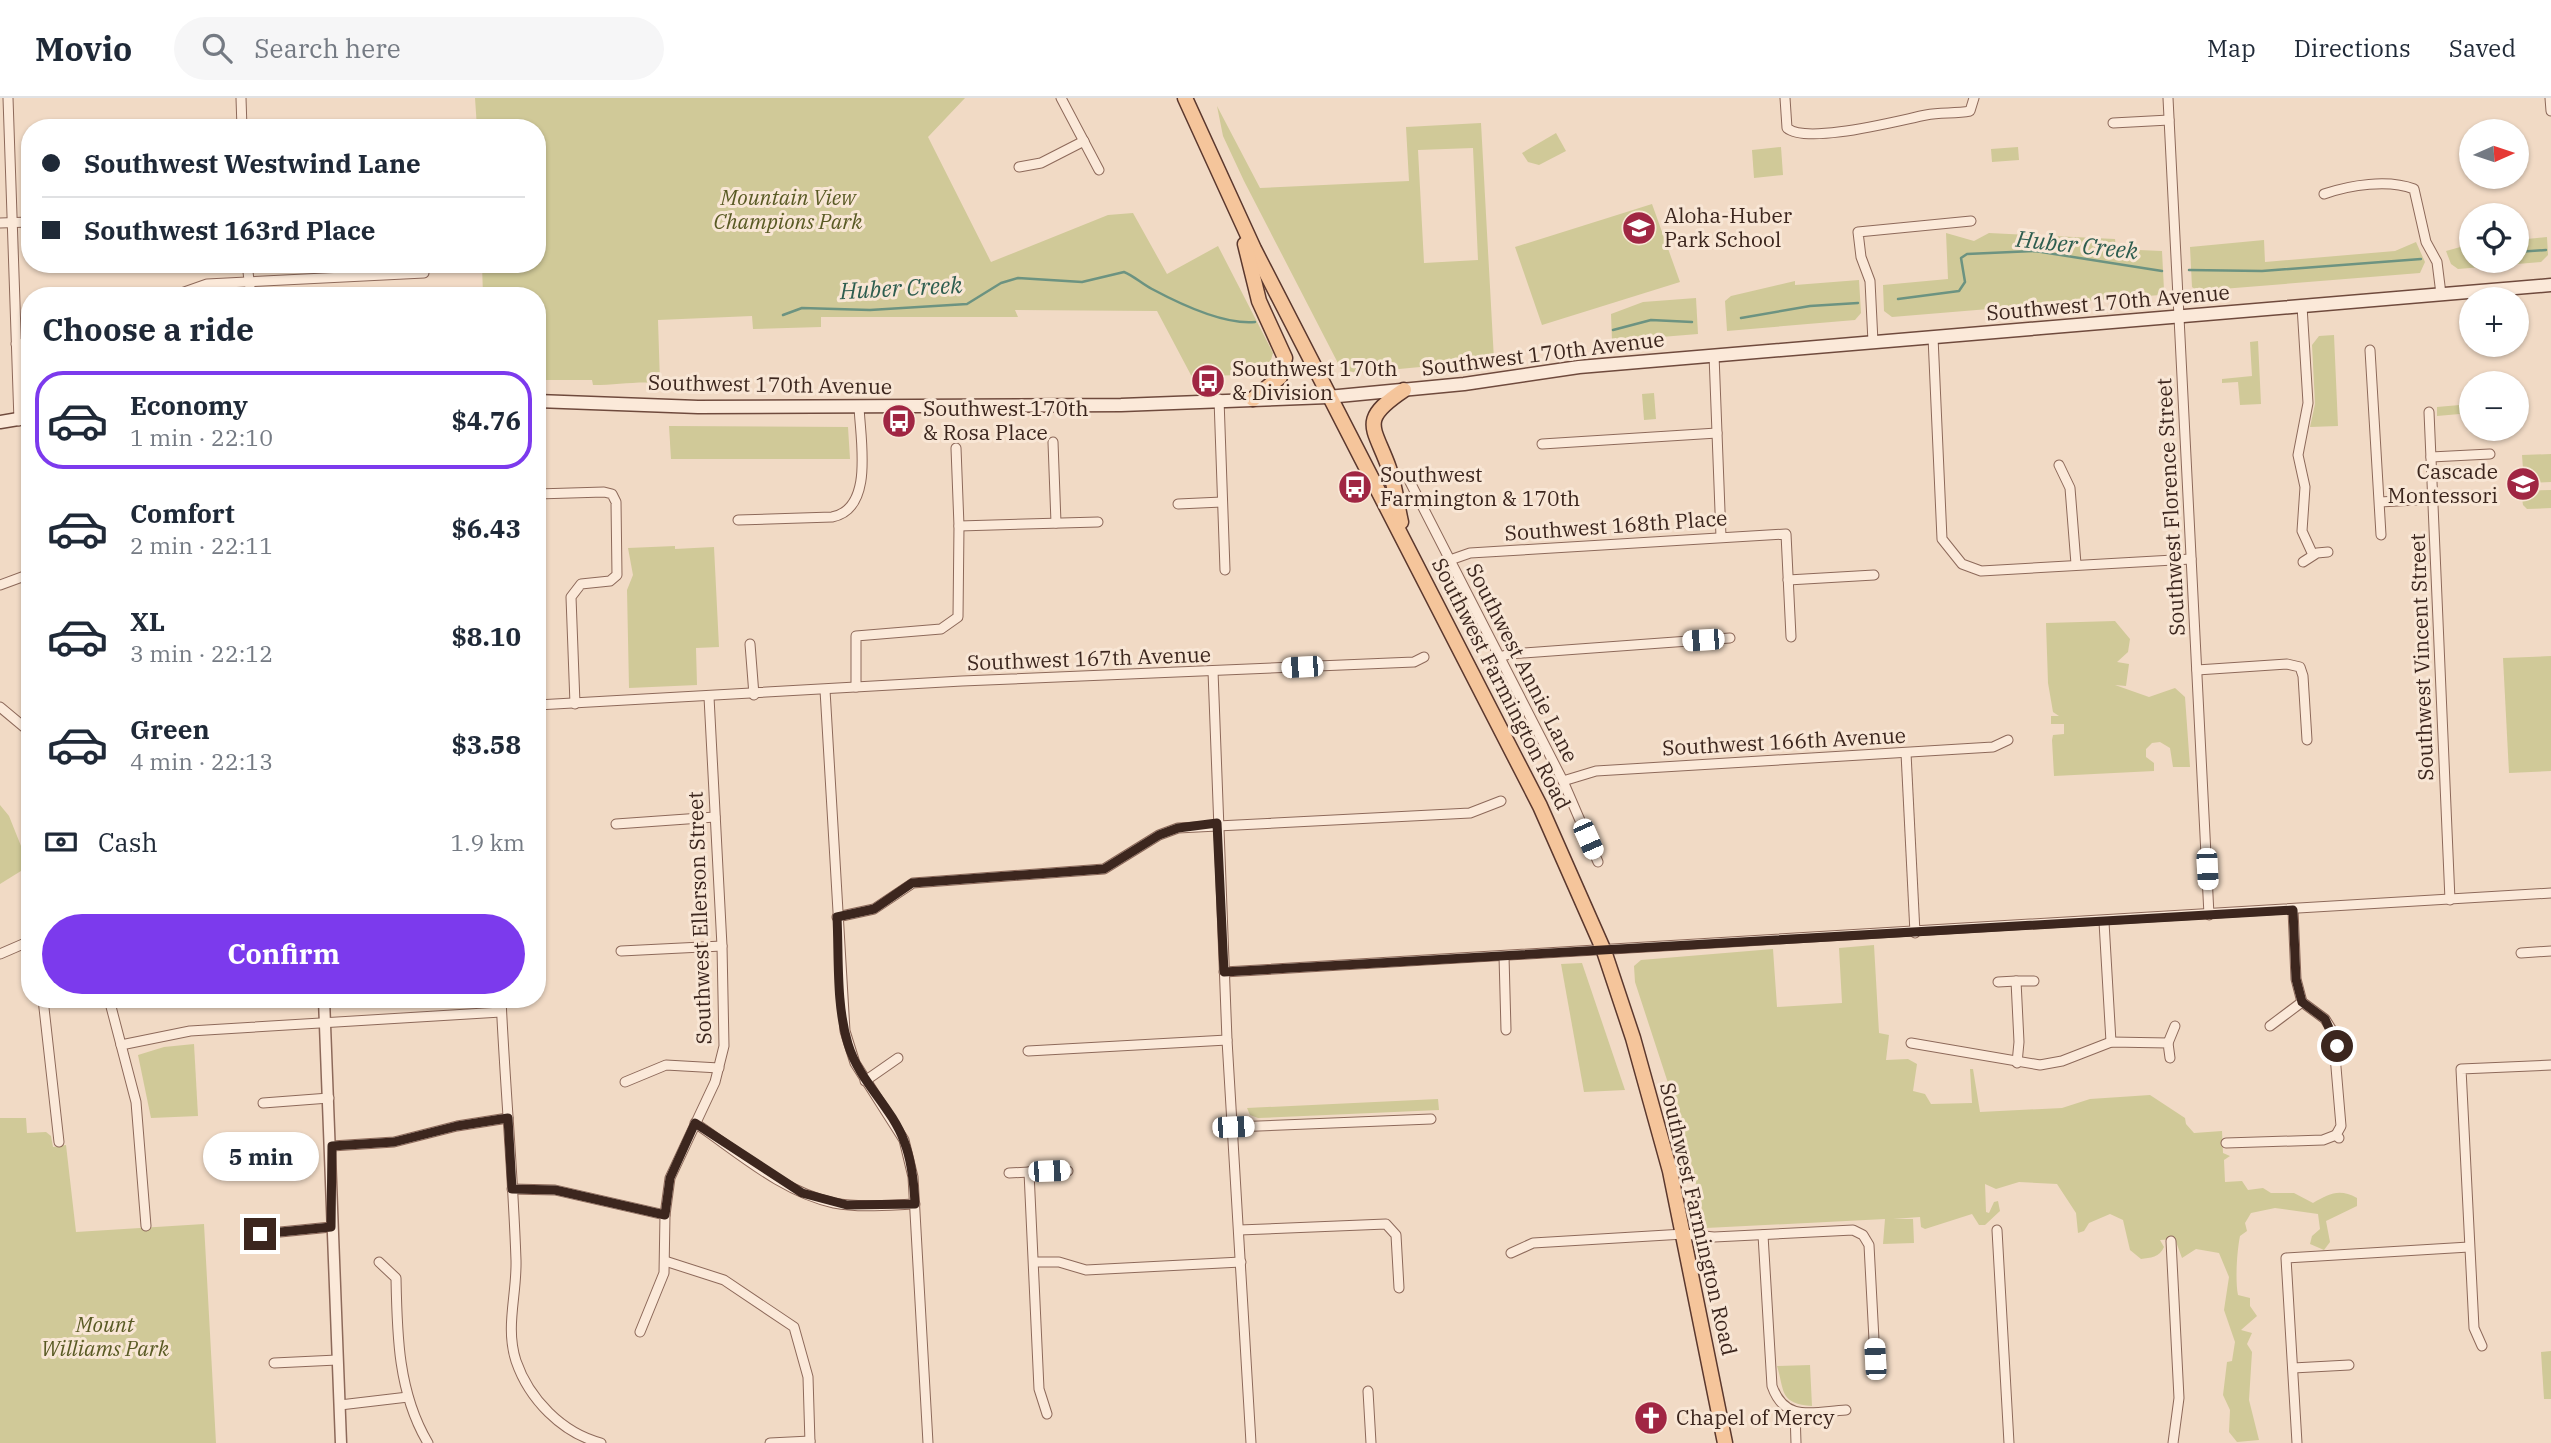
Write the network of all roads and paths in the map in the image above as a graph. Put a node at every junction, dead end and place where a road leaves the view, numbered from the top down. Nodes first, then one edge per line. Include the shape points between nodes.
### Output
1 (8, 98) edge
2 (241, 98) edge
3 (1061, 98) edge
4 (1185, 98) edge
5 (1785, 98) edge
6 (1974, 98) edge
7 (2168, 98) edge
8 (2550, 98) edge
9 (2551, 111) edge
10 (242, 119) edge
11 (2169, 120) junction
12 (2113, 123) dead end
13 (1084, 141) junction
14 (1019, 167) dead end
15 (1099, 170) dead end
16 (2324, 194) dead end
17 (1239, 219) junction
18 (1971, 221) dead end
19 (21, 222) edge
20 (0, 223) edge
21 (12, 223) junction
22 (248, 273) edge
23 (424, 273) dead end
24 (248, 281) junction
25 (2551, 285) edge
26 (198, 287) edge
27 (249, 287) edge
28 (2441, 294) junction
29 (2302, 306) junction
30 (2179, 316) junction
31 (1933, 337) junction
32 (1873, 342) junction
33 (16, 344) junction
34 (21, 344) edge
35 (2370, 350) dead end
36 (1714, 355) junction
37 (21, 382) edge
38 (1404, 390) junction
39 (1328, 397) junction
40 (1219, 399) junction
41 (1253, 399) junction
42 (546, 401) edge
43 (859, 406) junction
44 (2429, 412) dead end
45 (21, 420) edge
46 (0, 422) edge
47 (1717, 433) junction
48 (1053, 442) dead end
49 (1542, 444) dead end
50 (956, 448) dead end
51 (2490, 454) dead end
52 (2431, 457) junction
53 (2059, 465) dead end
54 (1410, 482) dead end
55 (546, 494) edge
56 (2433, 499) junction
57 (1222, 502) junction
58 (2380, 502) junction
59 (1178, 504) dead end
60 (738, 520) dead end
61 (1098, 522) dead end
62 (1056, 523) junction
63 (959, 526) junction
64 (2381, 535) dead end
65 (1721, 537) junction
66 (1405, 541) junction
67 (2328, 552) dead end
68 (2313, 555) junction
69 (2191, 559) junction
70 (1450, 560) junction
71 (2302, 562) dead end
72 (2076, 564) junction
73 (1224, 570) dead end
74 (1874, 575) dead end
75 (21, 577) edge
76 (1788, 580) junction
77 (0, 584) edge
78 (1791, 637) dead end
79 (1730, 638) dead end
80 (750, 644) dead end
81 (1424, 657) dead end
82 (1500, 657) junction
83 (2197, 670) junction
84 (1213, 671) junction
85 (856, 687) junction
86 (825, 690) junction
87 (754, 695) junction
88 (709, 697) junction
89 (575, 704) junction
90 (546, 705) edge
91 (0, 708) edge
92 (21, 724) edge
93 (2008, 740) dead end
94 (2307, 740) dead end
95 (1906, 753) junction
96 (1563, 781) junction
97 (1501, 801) dead end
98 (715, 817) junction
99 (1217, 823) junction
100 (616, 824) dead end
101 (1598, 862) dead end
102 (2551, 893) edge
103 (2450, 900) junction
104 (2293, 910) junction
105 (2209, 915) junction
106 (837, 917) junction
107 (2104, 922) junction
108 (1915, 933) junction
109 (21, 945) edge
110 (722, 946) junction
111 (621, 951) dead end
112 (1604, 951) junction
113 (2551, 951) edge
114 (2521, 953) dead end
115 (0, 954) edge
116 (1504, 956) junction
117 (1224, 972) junction
118 (2016, 981) junction
119 (2034, 981) dead end
120 (1998, 982) dead end
121 (2302, 1002) junction
122 (44, 1008) edge
123 (111, 1008) edge
124 (324, 1008) edge
125 (501, 1008) edge
126 (501, 1012) junction
127 (325, 1023) junction
128 (2175, 1026) dead end
129 (2270, 1026) dead end
130 (1506, 1030) dead end
131 (1227, 1040) junction
132 (2111, 1042) junction
133 (1911, 1043) dead end
134 (2168, 1043) junction
135 (121, 1045) junction
136 (1028, 1051) dead end
137 (898, 1058) dead end
138 (2170, 1058) dead end
139 (2017, 1063) junction
140 (2551, 1065) edge
141 (719, 1068) junction
142 (866, 1081) junction
143 (625, 1082) dead end
144 (329, 1098) junction
145 (263, 1103) dead end
146 (508, 1118) junction
147 (1431, 1119) dead end
148 (695, 1123) junction
149 (1233, 1127) junction
150 (59, 1142) dead end
151 (2226, 1143) dead end
152 (332, 1146) junction
153 (1068, 1171) dead end
154 (1029, 1172) junction
155 (1009, 1173) dead end
156 (512, 1189) junction
157 (915, 1204) junction
158 (665, 1215) junction
159 (146, 1226) dead end
160 (331, 1227) junction
161 (1239, 1230) junction
162 (1997, 1230) dead end
163 (260, 1234) dead end
164 (1684, 1234) junction
165 (1763, 1235) junction
166 (2171, 1241) dead end
167 (2469, 1247) junction
168 (1511, 1253) dead end
169 (666, 1261) junction
170 (379, 1262) dead end
171 (1034, 1262) junction
172 (1241, 1262) junction
173 (1399, 1288) dead end
174 (640, 1332) dead end
175 (2482, 1346) dead end
176 (1875, 1359) dead end
177 (337, 1360) junction
178 (274, 1363) dead end
179 (2350, 1364) dead end
180 (2292, 1368) junction
181 (1368, 1391) dead end
182 (408, 1397) junction
183 (340, 1405) junction
184 (1846, 1410) dead end
185 (1795, 1412) junction
186 (1047, 1414) dead end
187 (810, 1442) edge
188 (341, 1443) edge
189 (428, 1443) edge
190 (601, 1443) edge
191 (770, 1443) edge
192 (928, 1443) edge
193 (1251, 1443) edge
194 (1371, 1443) edge
195 (1724, 1443) edge
196 (1796, 1443) edge
197 (2009, 1443) edge
198 (2173, 1443) edge
199 (2297, 1443) edge

1 - 21 street
2 - 10 street
3 - 13 street
4 - 17 main road, Southwest Farmington Road
5 - 6 street via 1786,127 1791,132 1874,128 1970,111
7 - 11 street, Southwest Florence Street
8 - 9 street
11 - 12 street
11 - 30 street, Southwest Florence Street
13 - 14 street via 1041,163
13 - 15 street
16 - 28 street via 2343,187 2390,184 2414,189 2426,242 2437,262
17 - 39 main road, Southwest Farmington Road
17 - 41 main road via 1259,301 1285,358 1280,377
18 - 32 street via 1858,232 1870,281
19 - 21 street
20 - 21 street
21 - 33 street
22 - 24 street
23 - 24 street
24 - 26 street
24 - 27 street
25 - 28 main road, Southwest 170th Avenue
28 - 29 main road, Southwest 170th Avenue
29 - 30 main road, Southwest 170th Avenue
29 - 68 street via 2308,402 2298,455 2305,487 2302,531
30 - 31 main road, Southwest 170th Avenue
30 - 69 street, Southwest Florence Street
31 - 32 main road, Southwest 170th Avenue
31 - 72 street via 1942,539 1948,549 1962,564 1981,570
32 - 36 main road, Southwest 170th Avenue
33 - 34 street
33 - 37 street
35 - 58 street
36 - 38 main road, Southwest 170th Avenue
36 - 47 street
38 - 39 main road, Southwest 170th Avenue
38 - 66 main road via 1382,407 1372,432 1389,468
39 - 41 main road, Southwest 170th Avenue
39 - 66 main road, Southwest Farmington Road
40 - 41 main road, Southwest 170th Avenue
40 - 43 main road, Southwest 170th Avenue via 1109,405
40 - 57 street
42 - 43 main road, Southwest 170th Avenue
43 - 60 street via 861,478 853,505 831,517
44 - 52 street, Southwest Vincent Street
45 - 46 main road
47 - 49 street
47 - 65 street
48 - 62 street
50 - 63 street
51 - 52 street
52 - 56 street, Southwest Vincent Street
53 - 72 street via 2070,488
54 - 70 street, Southwest Annie Lane
55 - 89 street via 604,492 616,497 617,578 581,584 573,589 570,603
56 - 58 street
56 - 103 street, Southwest Vincent Street
57 - 59 street
57 - 73 street
58 - 64 street
61 - 62 street
62 - 63 street
63 - 85 street via 958,617 942,629 856,636
65 - 70 street, Southwest 168th Place via 1470,553
65 - 76 street, Southwest 168th Place via 1786,534
66 - 112 main road, Southwest Farmington Road via 1541,806
67 - 68 street
68 - 71 street
69 - 72 street
69 - 83 street, Southwest Florence Street
70 - 82 street, Southwest Annie Lane
74 - 76 street
75 - 77 street
76 - 78 street
79 - 82 street
80 - 87 street
81 - 84 street, Southwest 167th Avenue via 1414,662
82 - 96 street, Southwest Annie Lane
83 - 94 street via 2300,667
83 - 105 street, Southwest Florence Street
84 - 85 street, Southwest 167th Avenue
84 - 99 street
85 - 86 street, Southwest 167th Avenue
86 - 87 street, Southwest 167th Avenue
86 - 106 street
87 - 88 street, Southwest 167th Avenue
88 - 89 street, Southwest 167th Avenue
88 - 98 street, Southwest Ellerson Street
89 - 90 street, Southwest 167th Avenue
91 - 92 street
93 - 95 street, Southwest 166th Avenue via 1993,747
95 - 96 street, Southwest 166th Avenue via 1596,771
95 - 108 street
96 - 101 street, Southwest Annie Lane
97 - 99 street via 1470,813
98 - 100 street
98 - 110 street, Southwest Ellerson Street
99 - 106 street via 1159,835 1104,869 912,883 874,909
99 - 117 street
102 - 103 street
103 - 104 street
104 - 105 street
104 - 121 street via 2296,979
105 - 107 street
106 - 142 street via 845,1031
107 - 108 street
107 - 132 street
108 - 112 street
109 - 115 street
110 - 111 street
110 - 141 street, Southwest Ellerson Street via 725,1023
112 - 116 street
112 - 164 main road, Southwest Farmington Road via 1653,1105
113 - 114 street
116 - 117 street
116 - 130 street
117 - 131 street
118 - 119 street
118 - 120 street
118 - 139 street
121 - 129 street
121 - 151 street via 2325,1019 2333,1032 2338,1136
122 - 150 street
123 - 135 street
124 - 127 street
125 - 126 street
126 - 127 street
126 - 146 street
127 - 135 street via 190,1031
127 - 144 street
128 - 134 street
131 - 136 street
131 - 149 street
132 - 134 street
132 - 139 street via 2062,1061
133 - 139 street
134 - 138 street
135 - 159 street via 136,1102
137 - 142 street
140 - 167 street via 2461,1069
141 - 143 street via 666,1065
141 - 148 street, Southwest Ellerson Street
142 - 157 street via 904,1140
144 - 145 street
144 - 152 street
146 - 152 street via 394,1142
146 - 156 street
147 - 149 street
148 - 157 street via 802,1193 847,1205
148 - 158 street, Southwest Ellerson Street via 670,1178
149 - 161 street
152 - 160 street
153 - 154 street
154 - 155 street
154 - 171 street
156 - 158 street via 555,1190
156 - 190 street via 516,1272 511,1326 516,1359 531,1390 553,1416 579,1435
157 - 192 street
158 - 169 street, Southwest Ellerson Street
160 - 163 street
160 - 177 street
161 - 172 street
161 - 173 street via 1391,1226 1396,1235
162 - 197 street
164 - 165 street
164 - 168 street via 1533,1243
164 - 195 main road, Southwest Farmington Road
165 - 176 street via 1850,1229 1863,1235 1869,1245
165 - 185 street via 1772,1386 1780,1405
166 - 198 street via 2179,1398
167 - 175 street via 2474,1328
167 - 180 street via 2286,1258
169 - 174 street, Southwest Ellerson Street via 657,1297
169 - 187 street via 724,1280 794,1327 808,1377
170 - 182 street via 396,1278 398,1338
171 - 172 street via 1059,1262 1086,1270
171 - 186 street via 1039,1390
172 - 193 street
177 - 178 street
177 - 183 street
179 - 180 street
180 - 199 street
181 - 194 street
182 - 183 street
182 - 189 street
183 - 188 street
184 - 185 street
185 - 196 street
187 - 191 street

